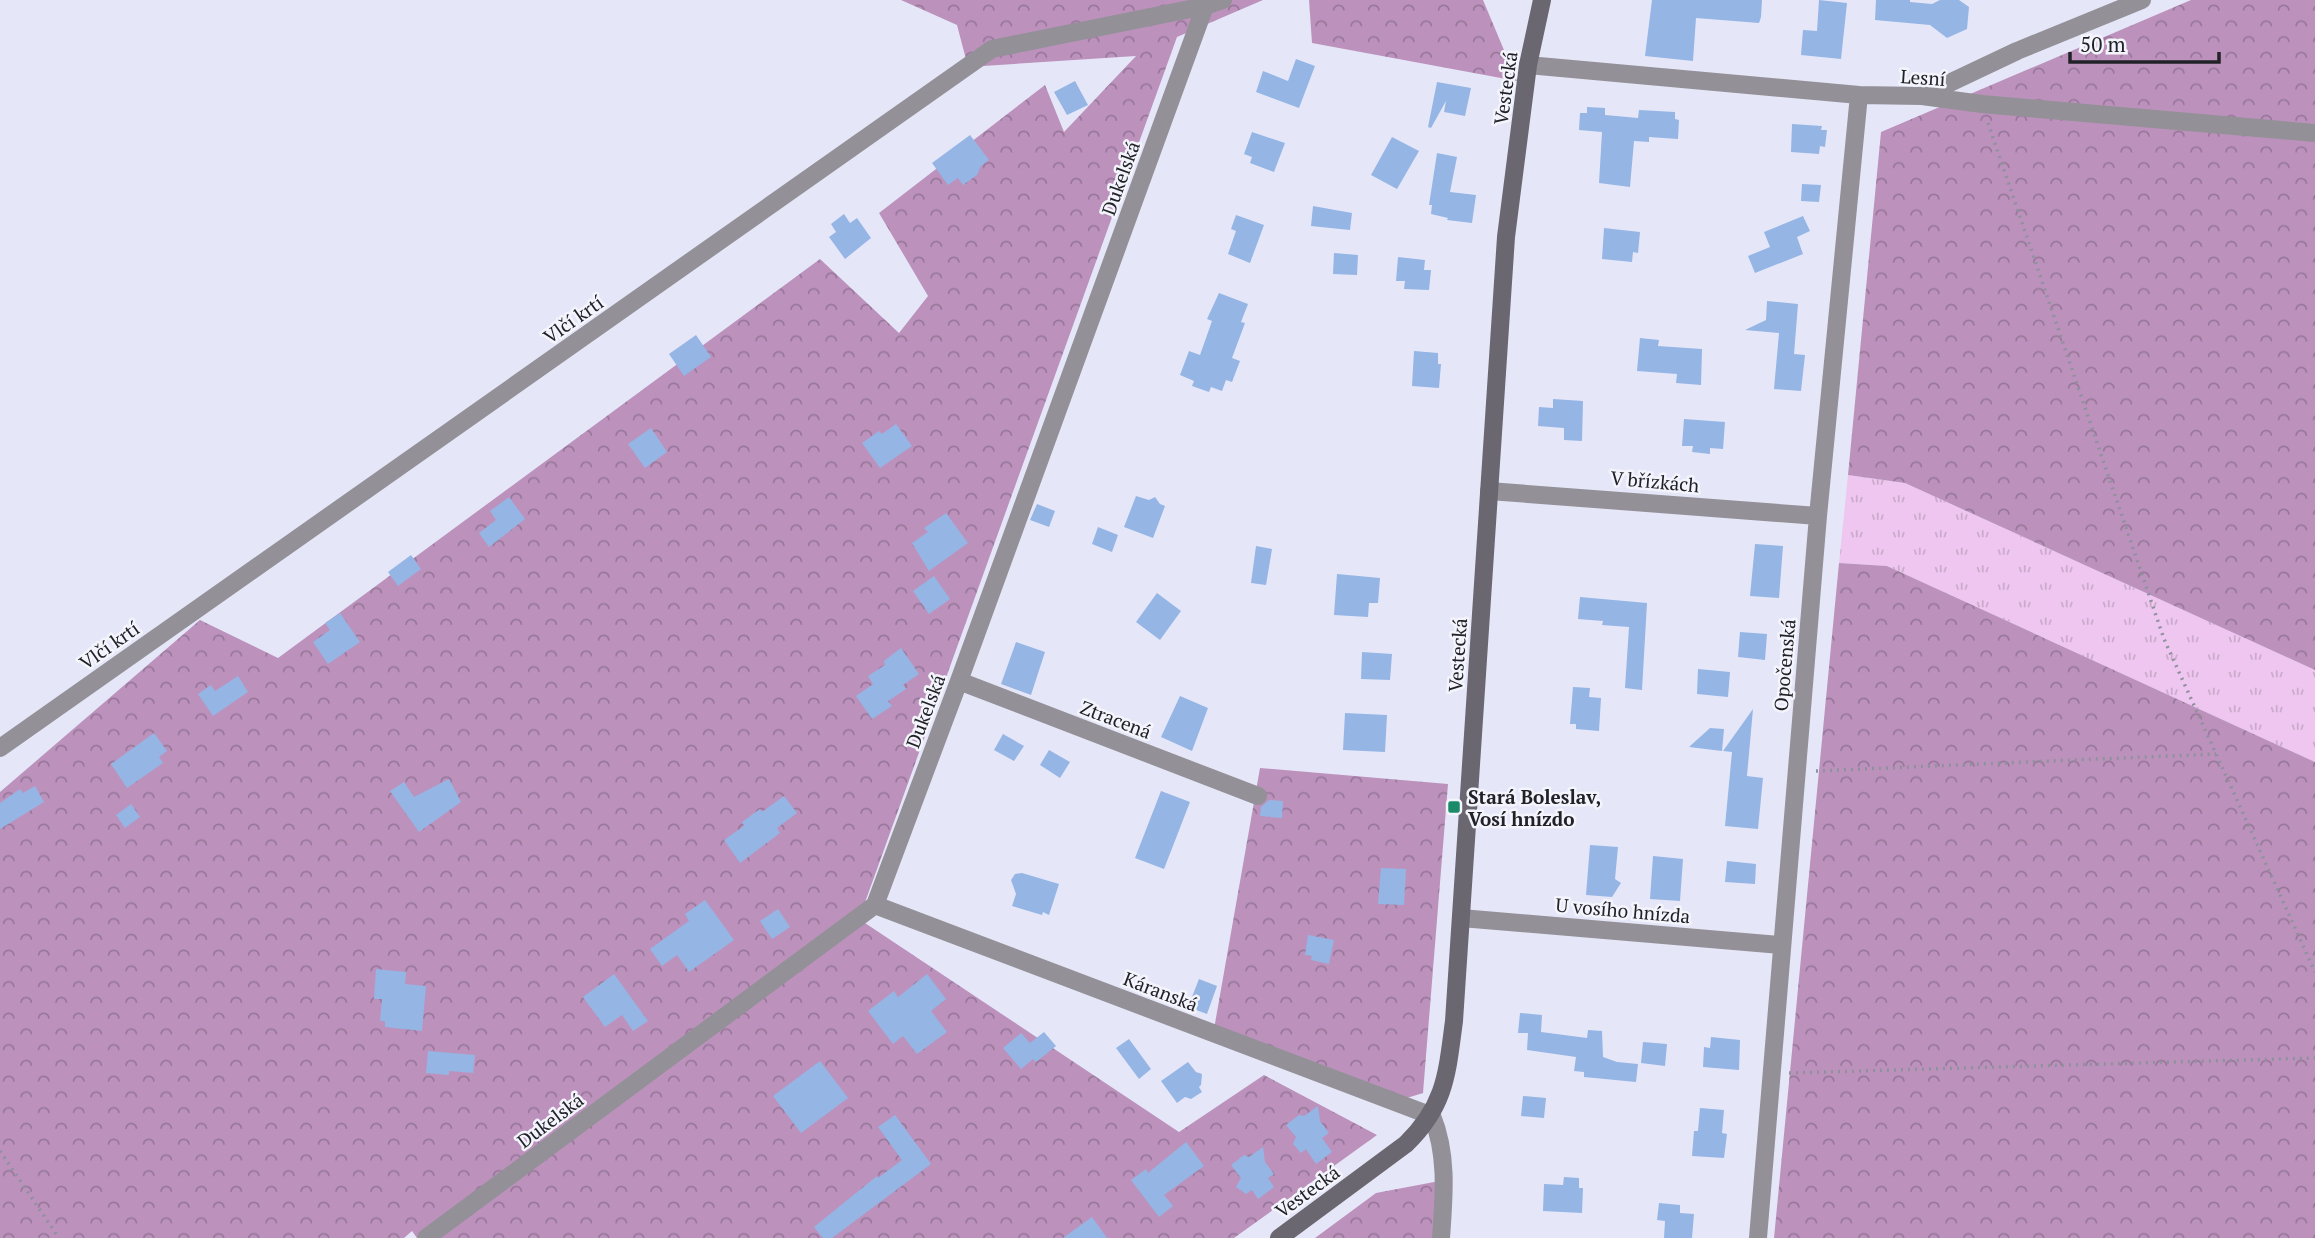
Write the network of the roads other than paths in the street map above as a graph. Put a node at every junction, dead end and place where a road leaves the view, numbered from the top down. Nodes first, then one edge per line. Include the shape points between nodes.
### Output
1 (1223, 0) edge
2 (1542, 0) edge
3 (2142, 0) edge
4 (1205, 6) junction
5 (1528, 65) junction
6 (1982, 69) junction
7 (1859, 96) junction
8 (1922, 96) junction
9 (1982, 104) junction
10 (2315, 133) edge
11 (1489, 491) junction
12 (1818, 516) junction
13 (959, 681) junction
14 (0, 748) edge
15 (1258, 796) dead end
16 (875, 905) junction
17 (1461, 918) junction
18 (1781, 945) junction
19 (1432, 1116) junction
20 (426, 1238) edge
21 (1279, 1238) edge
22 (1441, 1238) edge
23 (1758, 1238) edge

1 - 4 street, Vlčí krtí
2 - 5 street, Vestecká
3 - 6 street
4 - 13 street, Dukelská
4 - 14 street, Vlčí krtí via 992,49
5 - 7 street, Lesní
5 - 11 street, Vestecká via 1506,237
6 - 8 street
6 - 9 street via 1978,86
7 - 8 street, Lesní
7 - 12 street, Opočenská
8 - 9 street, Lesní
9 - 10 street, Lesní
11 - 12 street, V břízkách
11 - 17 street, Vestecká
12 - 18 street, Opočenská
13 - 15 street, Ztracená
13 - 16 street, Dukelská
16 - 19 street, Káranská
16 - 20 street, Dukelská
17 - 18 street, U vosího hnízda
17 - 19 street, Vestecká via 1448,1066
18 - 23 street, Opočenská
19 - 21 street, Vestecká via 1406,1144
19 - 22 street via 1442,1148

